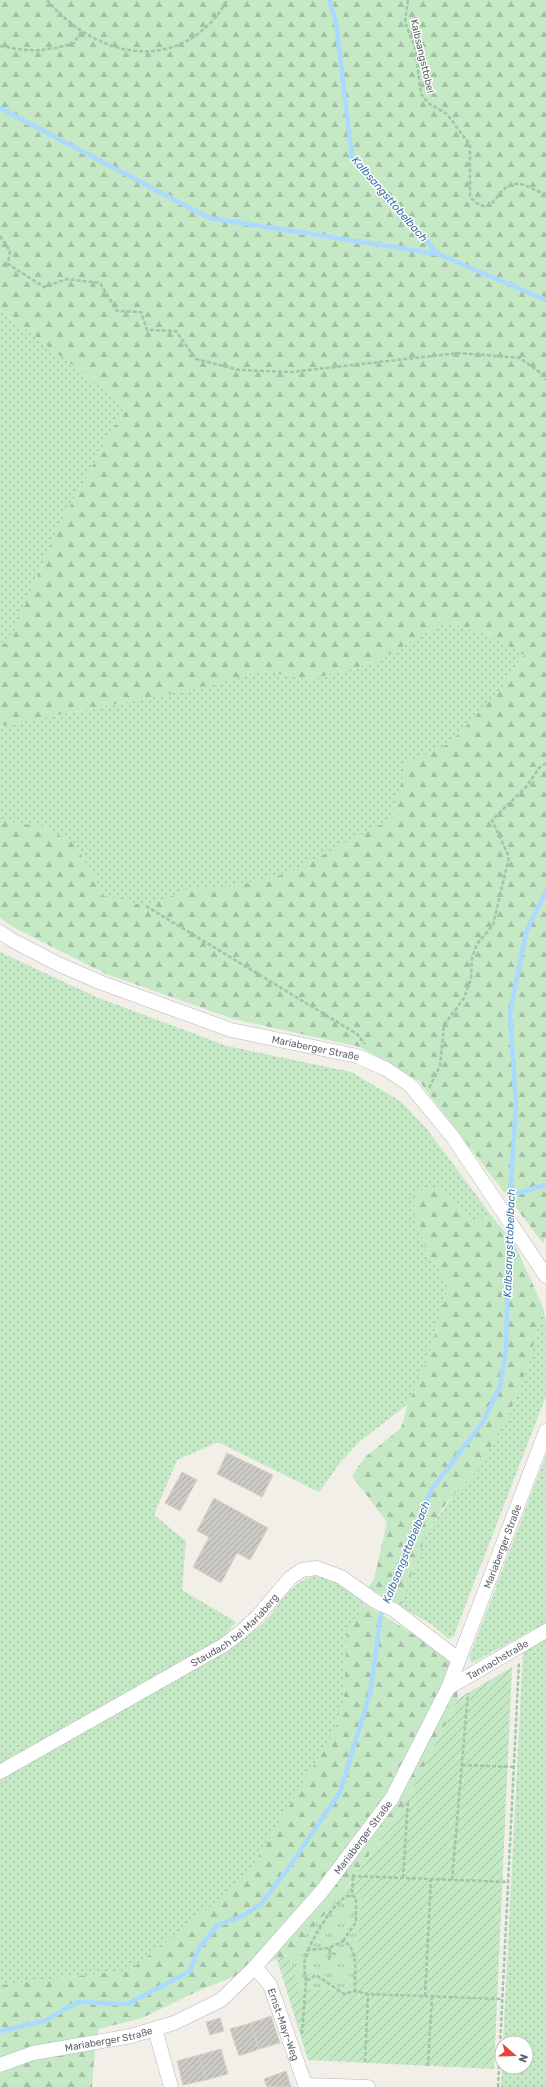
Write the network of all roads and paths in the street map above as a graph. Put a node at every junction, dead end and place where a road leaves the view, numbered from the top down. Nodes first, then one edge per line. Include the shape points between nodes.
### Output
1 (46, 0) edge
2 (227, 0) edge
3 (408, 0) edge
4 (81, 32) junction
5 (0, 46) edge
6 (546, 194) edge
7 (0, 236) edge
8 (546, 380) edge
9 (546, 764) edge
10 (146, 906) dead end
11 (0, 932) edge
12 (367, 1046) dead end
13 (423, 1099) junction
14 (546, 1275) edge
15 (546, 1431) edge
16 (546, 1631) edge
17 (520, 1646) junction
18 (458, 1659) junction
19 (469, 1675) junction
20 (448, 1688) junction
21 (462, 1765) junction
22 (514, 1767) junction
23 (0, 1772) edge
24 (408, 1796) dead end
25 (352, 1876) dead end
26 (403, 1878) junction
27 (431, 1879) junction
28 (452, 1880) junction
29 (508, 1882) junction
30 (344, 1941) junction
31 (330, 1949) junction
32 (308, 1950) junction
33 (336, 1955) dead end
34 (329, 1960) dead end
35 (255, 1967) junction
36 (306, 1980) junction
37 (354, 1991) junction
38 (368, 1994) junction
39 (425, 1996) junction
40 (432, 1996) junction
41 (502, 1999) junction
42 (155, 2029) junction
43 (295, 2053) junction
44 (365, 2062) dead end
45 (0, 2065) edge
46 (428, 2066) dead end
47 (306, 2086) edge
48 (171, 2087) edge
49 (368, 2087) edge
50 (498, 2087) edge

1 - 4 path
2 - 4 path via 223,9 203,31 186,42 158,52 127,51
3 - 6 path, Kalbsangsttobel via 406,22 415,48 422,94 428,103 447,114 470,145 470,198 476,204 490,205 512,184 520,184
4 - 5 path via 74,43 51,50 27,52
7 - 8 path via 10,251 8,264 44,286 67,279 100,283 117,311 141,312 147,330 176,331 196,359 239,370 291,372 459,353 520,358
9 - 13 path via 539,768 527,786 492,820 510,857 493,925 478,944 472,958 471,979 464,998 444,1025 440,1066
10 - 12 path via 357,1034
11 - 13 street, Mariaberger Straße via 58,964 110,986 231,1030 356,1056 386,1069 410,1085
13 - 14 street, Mariaberger Straße via 452,1136
15 - 18 street, Mariaberger Straße
16 - 17 street, Tannachstraße
17 - 19 street, Tannachstraße
17 - 22 path
18 - 20 street, Mariaberger Straße
18 - 23 street, Staudach bei Mariaberg via 394,1610 375,1601 341,1576 317,1568 302,1570 290,1578 242,1632 224,1645
19 - 20 street, Tannachstraße
19 - 21 path
20 - 35 street, Mariaberger Straße via 392,1798 322,1891
21 - 22 path
21 - 28 path
22 - 29 path
24 - 26 path
25 - 26 path
26 - 27 path
27 - 28 path
27 - 39 path
28 - 29 path
29 - 41 path
30 - 31 path
30 - 32 path via 356,1922 356,1898 352,1895 347,1895 336,1906
30 - 37 path via 354,1954
31 - 32 path
31 - 33 path
31 - 34 path
32 - 36 path via 304,1969
35 - 42 street, Mariaberger Straße via 221,2000 174,2023
35 - 43 street, Ernst-Mayr-Weg via 270,1984
36 - 37 path via 316,1975 344,1994
36 - 43 path via 304,2030
37 - 38 path
38 - 39 path
38 - 44 path
39 - 40 path
40 - 41 path
40 - 46 path
41 - 50 path
42 - 45 street, Mariaberger Straße via 131,2036 33,2053
42 - 48 street
43 - 47 street, Ernst-Mayr-Weg
47 - 49 street, Ernst-Mayr-Weg

